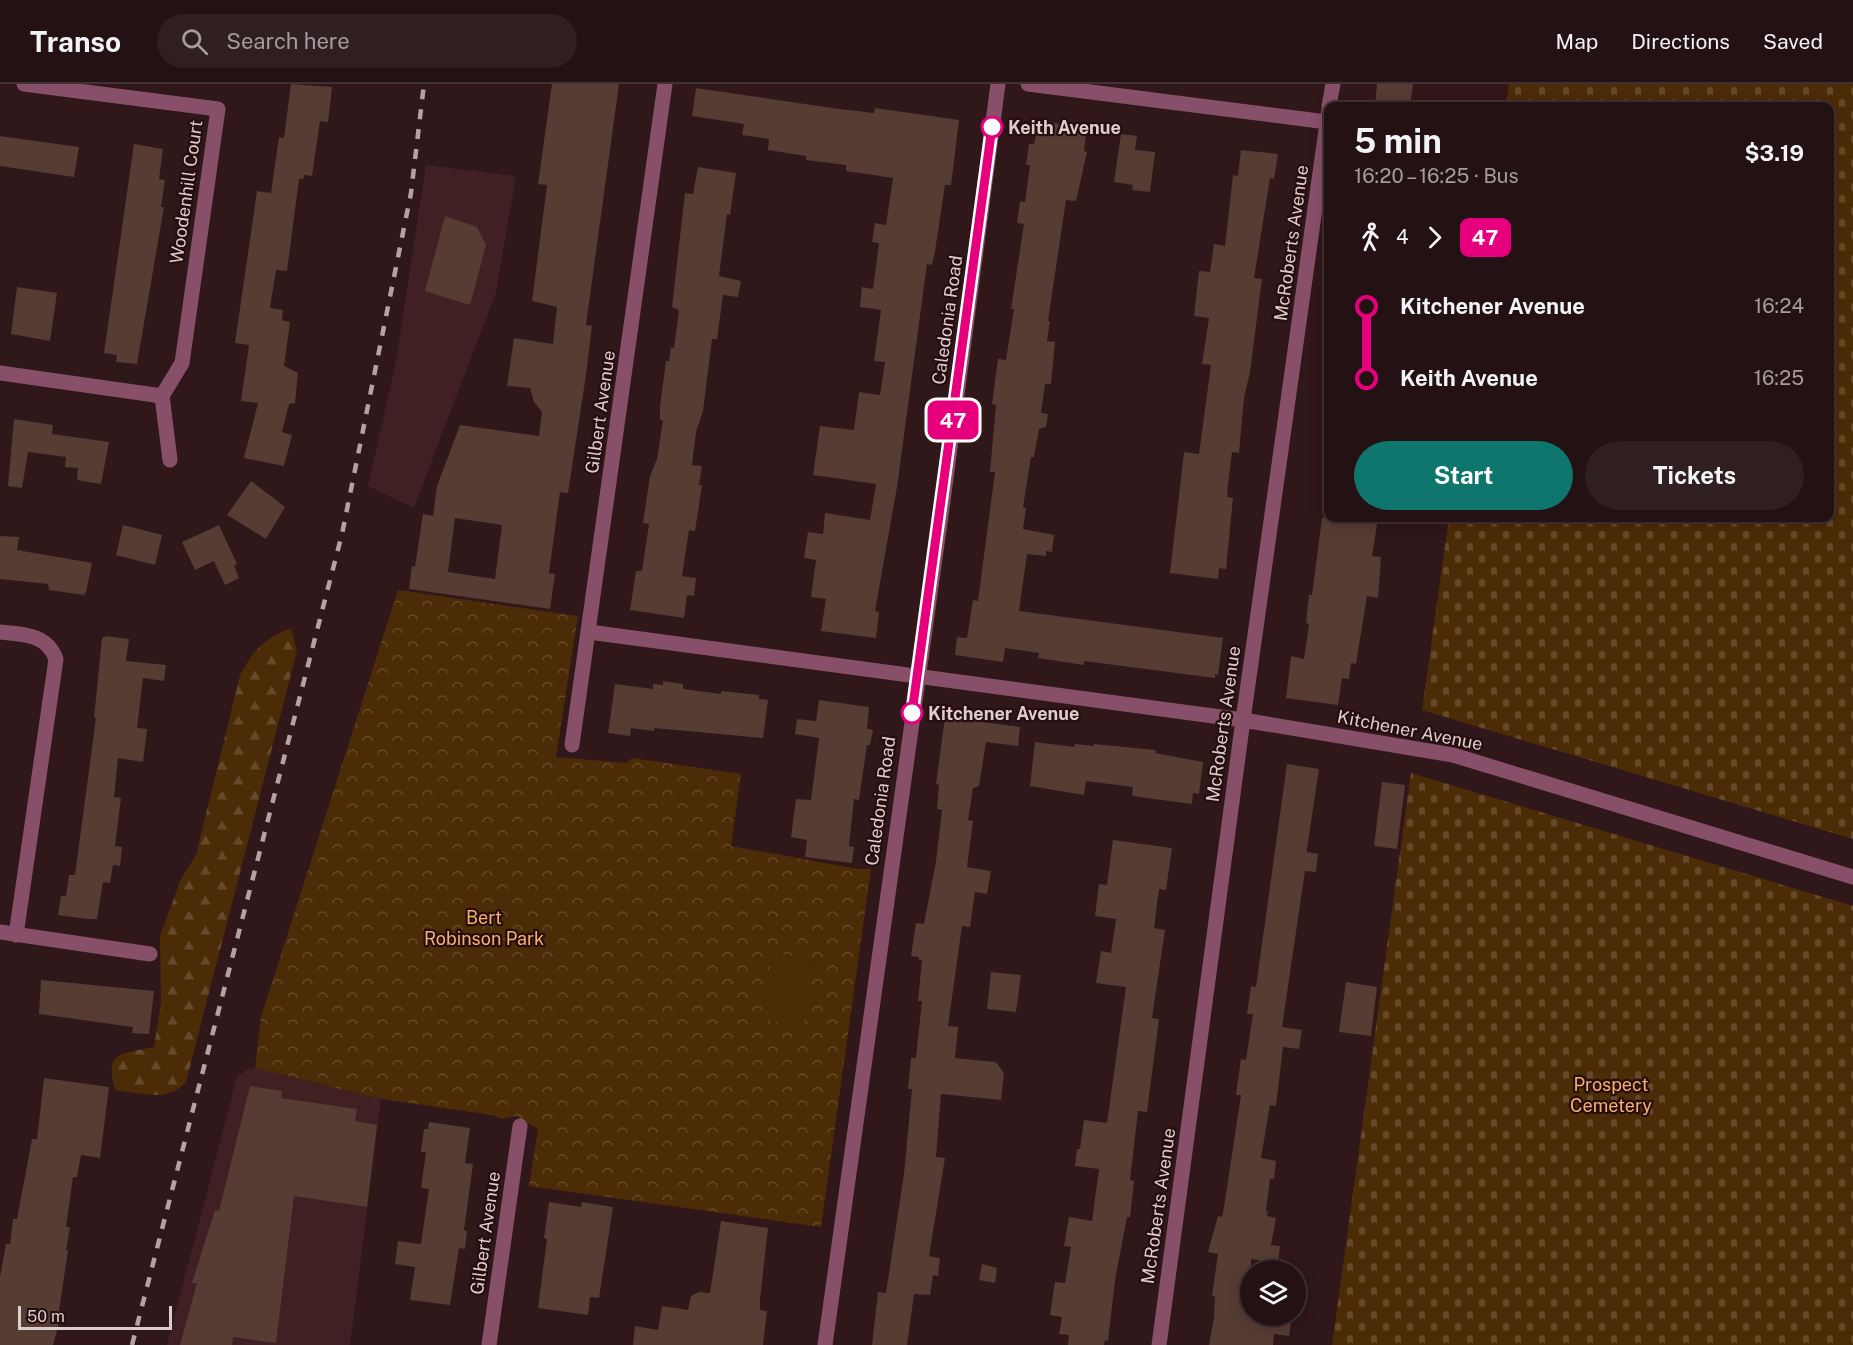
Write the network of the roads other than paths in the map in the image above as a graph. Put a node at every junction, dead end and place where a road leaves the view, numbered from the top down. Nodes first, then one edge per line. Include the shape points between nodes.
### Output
1 (24, 84) edge
2 (665, 84) edge
3 (998, 84) edge
4 (1028, 84) edge
5 (1333, 84) edge
6 (1331, 102) edge
7 (1324, 113) edge
8 (1324, 148) edge
9 (0, 373) edge
10 (162, 396) junction
11 (170, 460) dead end
12 (0, 632) edge
13 (589, 632) junction
14 (917, 675) junction
15 (1243, 720) junction
16 (572, 745) dead end
17 (1853, 878) edge
18 (0, 932) edge
19 (16, 935) junction
20 (150, 954) dead end
21 (520, 1126) dead end
22 (489, 1345) edge
23 (825, 1345) edge
24 (1159, 1345) edge

1 - 10 street, Woodenhill Court via 218,109 182,363
2 - 13 street, Gilbert Avenue
3 - 14 street, Caledonia Road
4 - 7 street
5 - 6 street, McRoberts Avenue
8 - 15 street, McRoberts Avenue
9 - 10 street
10 - 11 street
12 - 19 street via 31,635 48,645 56,666
13 - 14 street, Kitchener Avenue
13 - 16 street, Gilbert Avenue
14 - 15 street, Kitchener Avenue
14 - 23 street, Caledonia Road
15 - 17 street, Kitchener Avenue via 1453,755
15 - 24 street, McRoberts Avenue
18 - 19 street
19 - 20 street
21 - 22 street, Gilbert Avenue

